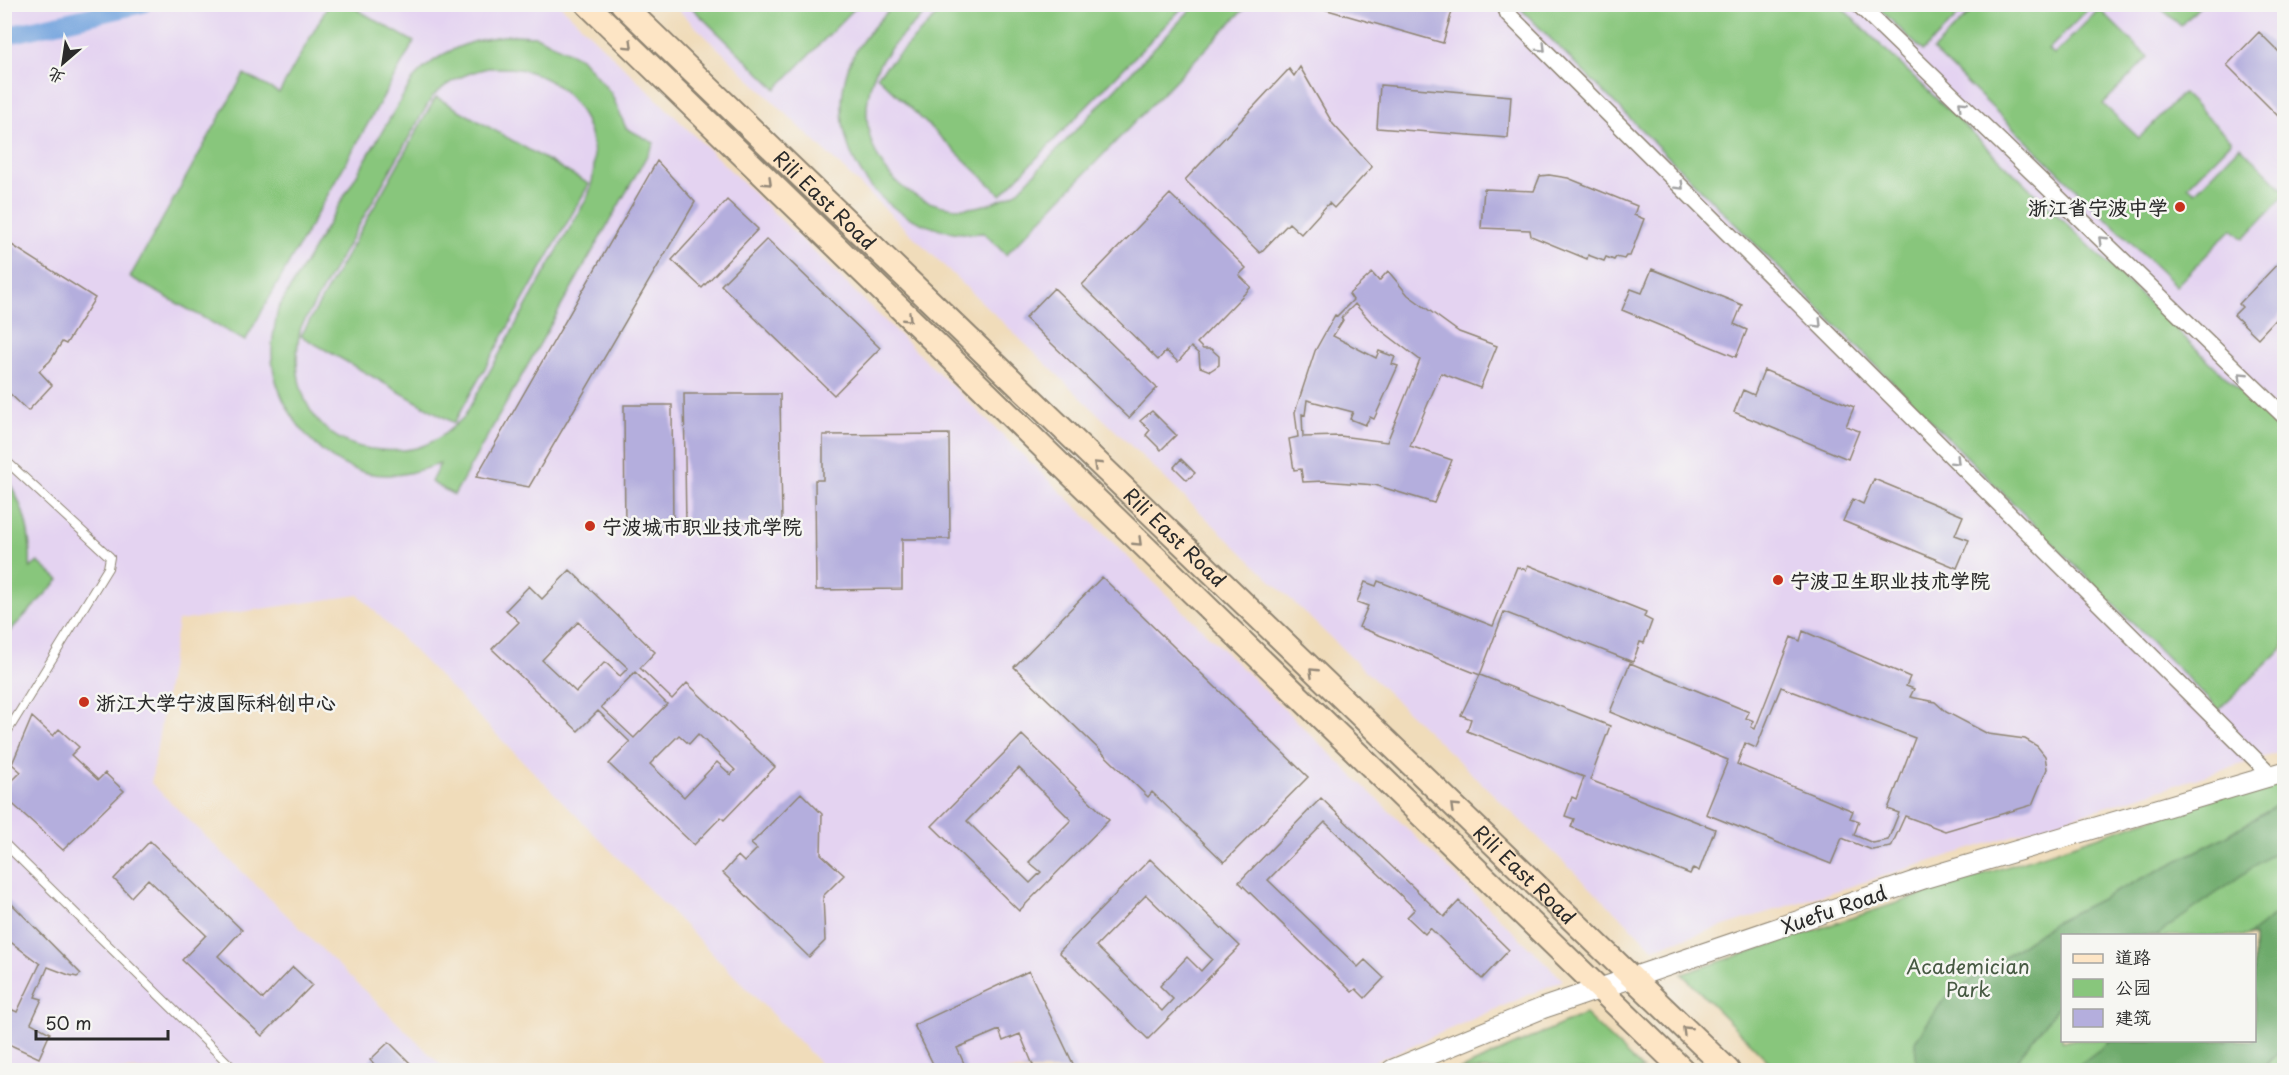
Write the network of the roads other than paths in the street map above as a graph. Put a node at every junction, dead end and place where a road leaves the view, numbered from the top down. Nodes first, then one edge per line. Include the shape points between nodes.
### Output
1 (587, 4) edge
2 (622, 4) edge
3 (1504, 4) edge
4 (1858, 4) edge
5 (2284, 416) edge
6 (4, 459) edge
7 (4, 737) edge
8 (2278, 774) edge
9 (4, 843) edge
10 (1632, 978) junction
11 (1599, 989) junction
12 (235, 1071) edge
13 (1392, 1071) edge
14 (1683, 1071) edge
15 (1728, 1071) edge

1 -> 11 main road, Rili East Road
10 -> 2 main road, Rili East Road
3 -> 8 street via 1508,14
5 -> 4 street
6 - 7 lane via 110,557 108,568
8 - 10 street, Xuefu Road via 1925,878
9 - 12 lane
10 - 11 street, Xuefu Road
15 -> 10 main road, Rili East Road
11 - 13 street, Xuefu Road
11 - 14 main road, Rili East Road

